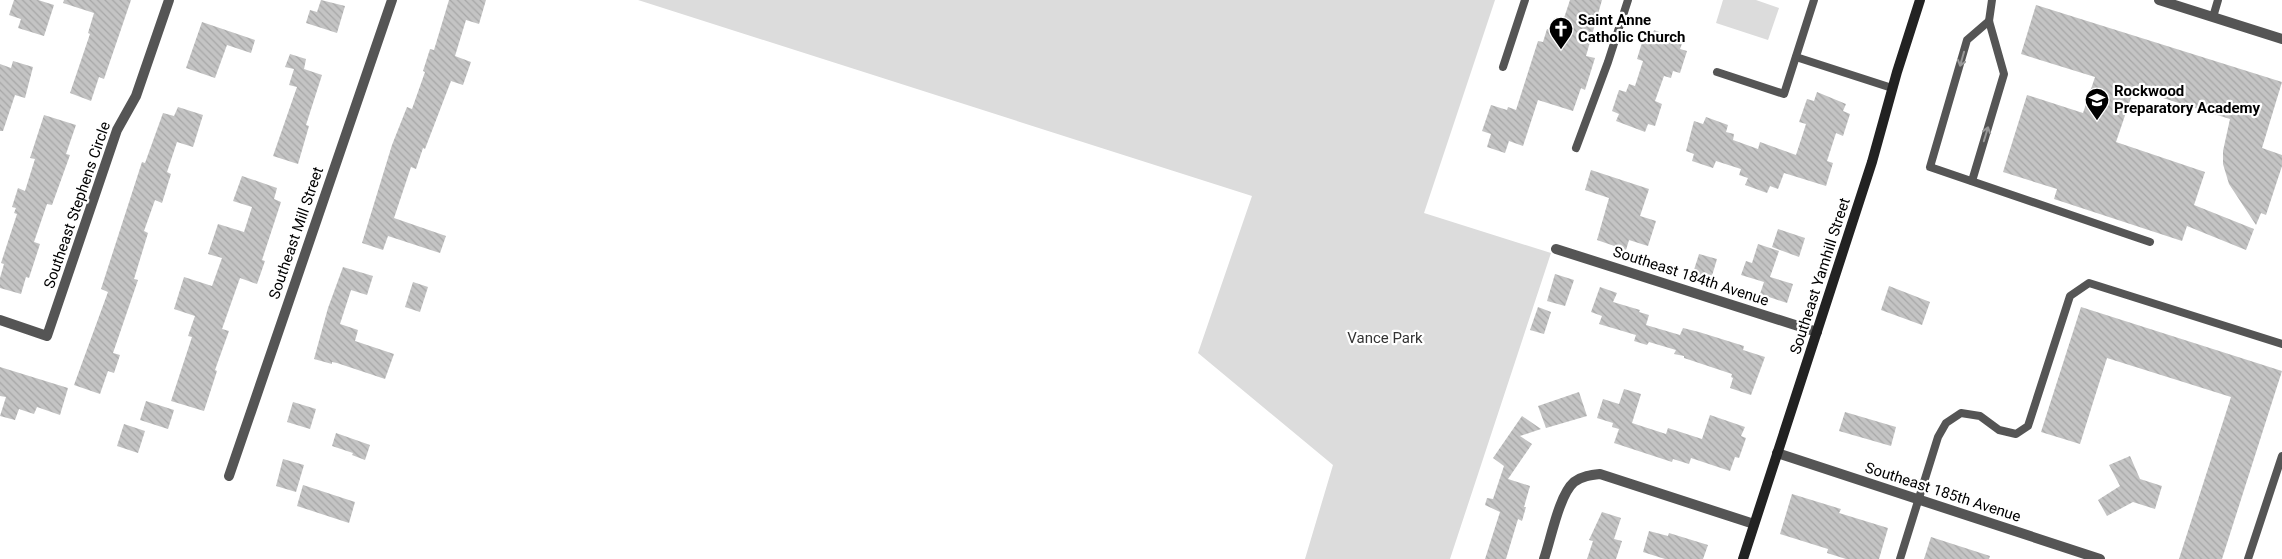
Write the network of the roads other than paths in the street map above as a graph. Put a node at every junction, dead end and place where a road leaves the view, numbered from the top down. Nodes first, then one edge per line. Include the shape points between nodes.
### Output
1 (170, 0) edge
2 (392, 0) edge
3 (1525, 0) edge
4 (1628, 0) edge
5 (1814, 0) edge
6 (1920, 0) edge
7 (1992, 0) edge
8 (2159, 0) edge
9 (2218, 0) edge
10 (2212, 17) junction
11 (1989, 21) junction
12 (2282, 39) edge
13 (1796, 57) junction
14 (1503, 67) dead end
15 (1717, 72) dead end
16 (1892, 88) junction
17 (1576, 148) dead end
18 (1972, 181) junction
19 (2150, 242) dead end
20 (1556, 249) dead end
21 (0, 320) edge
22 (1817, 332) junction
23 (2282, 344) edge
24 (1777, 453) junction
25 (2282, 456) edge
26 (229, 476) dead end
27 (1919, 500) junction
28 (1754, 524) junction
29 (1544, 559) edge
30 (1743, 559) edge
31 (1900, 559) edge
32 (2100, 559) edge
33 (2248, 559) edge

1 - 21 street, Southeast Stephens Circle via 136,96 117,130 47,336
2 - 26 street, Southeast Mill Street
3 - 14 lane
4 - 17 lane
5 - 13 lane
6 - 16 street, Southeast Yamhill Street
7 - 11 lane
8 - 10 street
9 - 10 lane
10 - 12 street
18 -> 11 lane via 2004,74
11 -> 18 lane via 1967,40 1930,167
13 - 15 lane via 1784,94
13 - 16 lane
16 - 22 street, Southeast Yamhill Street via 1872,162
18 - 19 lane
20 - 22 street, Southeast 184th Avenue
22 - 24 street, Southeast Yamhill Street
23 - 27 lane via 2088,283 2070,296 2028,426 2016,434 1999,430 1980,416 1961,413 1946,423 1938,437
24 - 27 street, Southeast 185th Avenue
24 - 28 street, Southeast Yamhill Street
25 - 33 lane
27 - 31 lane
27 - 32 street, Southeast 185th Avenue
28 - 29 street via 1600,474 1586,476 1574,482 1566,493
28 - 30 street, Southeast Yamhill Street

